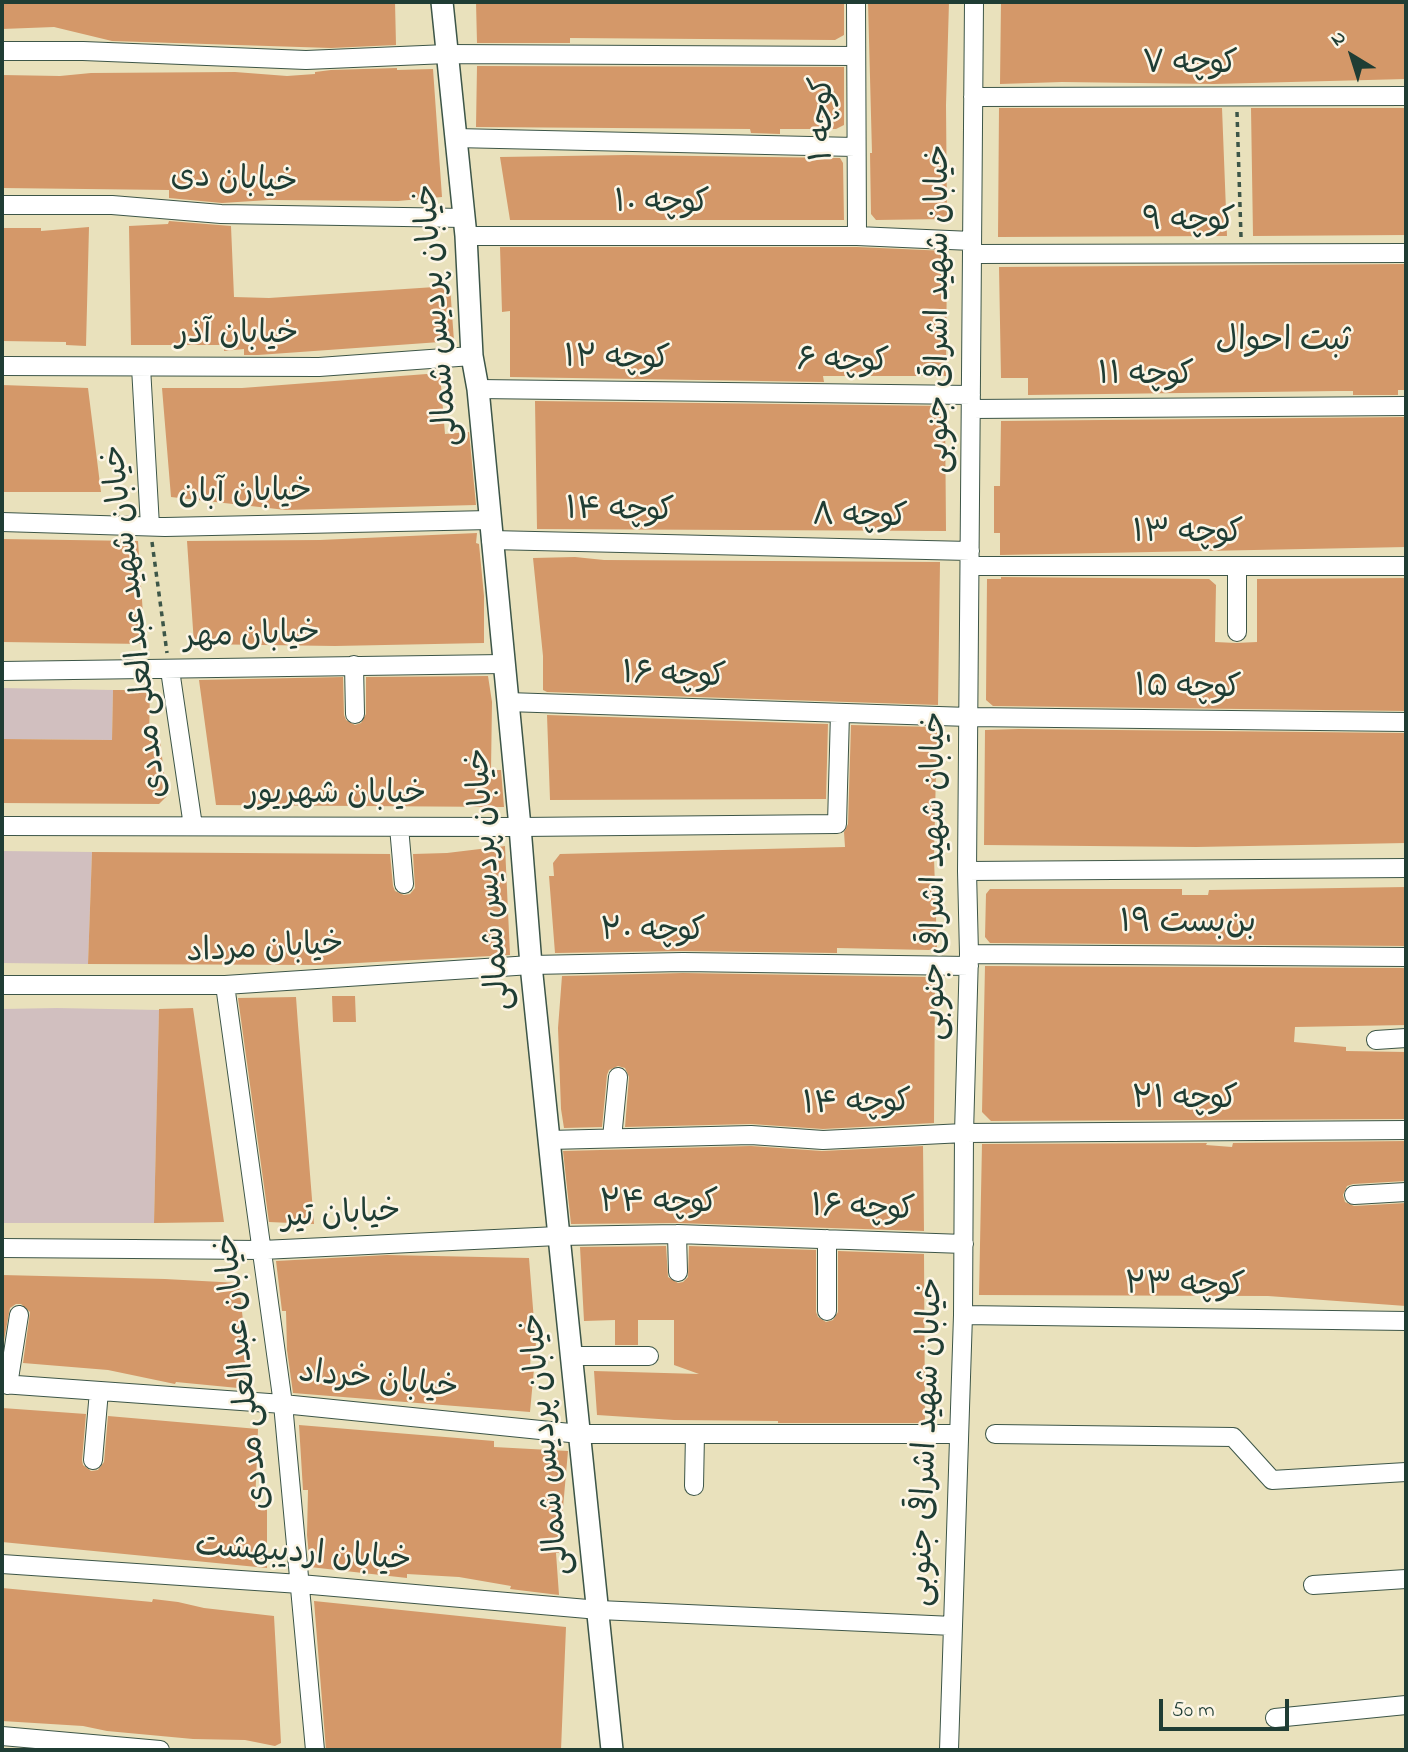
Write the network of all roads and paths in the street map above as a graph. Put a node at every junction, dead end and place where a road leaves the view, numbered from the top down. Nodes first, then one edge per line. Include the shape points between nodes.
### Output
1 (442, 2) edge
2 (856, 2) edge
3 (974, 2) edge
4 (2, 51) edge
5 (447, 54) junction
6 (856, 56) junction
7 (1406, 96) edge
8 (973, 97) junction
9 (1237, 97) junction
10 (454, 138) junction
11 (855, 147) junction
12 (2, 205) edge
13 (465, 227) junction
14 (857, 236) junction
15 (972, 248) junction
16 (1241, 253) junction
17 (1406, 253) edge
18 (472, 356) junction
19 (2, 366) edge
20 (141, 367) junction
21 (478, 389) junction
22 (756, 392) joint
23 (971, 402) junction
24 (1406, 406) edge
25 (2, 522) edge
26 (150, 526) junction
27 (491, 530) junction
28 (748, 546) joint
29 (970, 559) junction
30 (1237, 566) junction
31 (1406, 566) edge
32 (1237, 632) dead end
33 (503, 664) junction
34 (354, 665) junction
35 (170, 670) junction
36 (2, 671) edge
37 (507, 702) junction
38 (840, 713) junction
39 (355, 714) dead end
40 (968, 718) junction
41 (1406, 722) edge
42 (2, 826) edge
43 (193, 826) junction
44 (399, 827) junction
45 (520, 827) junction
46 (1406, 868) edge
47 (967, 871) junction
48 (404, 884) dead end
49 (1406, 957) edge
50 (969, 960) junction
51 (531, 965) junction
52 (2, 985) edge
53 (225, 985) junction
54 (1406, 1038) edge
55 (1376, 1040) dead end
56 (618, 1077) dead end
57 (1406, 1130) edge
58 (964, 1133) junction
59 (611, 1138) junction
60 (549, 1140) junction
61 (1406, 1192) edge
62 (1354, 1195) dead end
63 (677, 1234) junction
64 (558, 1236) junction
65 (760, 1236) joint
66 (827, 1239) junction
67 (964, 1244) junction
68 (2, 1248) edge
69 (262, 1250) junction
70 (678, 1272) dead end
71 (827, 1311) dead end
72 (19, 1315) dead end
73 (964, 1315) junction
74 (1406, 1321) edge
75 (572, 1356) junction
76 (649, 1356) dead end
77 (5, 1385) edge
78 (99, 1391) junction
79 (283, 1404) junction
80 (580, 1434) junction
81 (695, 1434) junction
82 (959, 1434) junction
83 (995, 1434) dead end
84 (93, 1460) dead end
85 (1406, 1472) edge
86 (694, 1486) dead end
87 (2, 1564) edge
88 (1406, 1579) edge
89 (300, 1584) junction
90 (1313, 1585) dead end
91 (599, 1610) junction
92 (953, 1626) junction
93 (1406, 1706) edge
94 (1275, 1718) dead end
95 (2, 1736) edge
96 (160, 1750) edge
97 (315, 1750) edge
98 (612, 1750) edge
99 (949, 1750) edge

1 - 5 street, خیابان پردیس شمالی
2 - 6 street, کوچه ۱
3 - 8 street, خیابان شهید اشراقی جنوبی
4 - 5 street via 306,60
5 - 6 street
5 - 10 street, خیابان پردیس شمالی
6 - 11 street, کوچه ۱
7 - 9 street, کوچه ۷
8 - 9 street, کوچه ۷
8 - 15 street, خیابان شهید اشراقی جنوبی
9 - 16 path
10 - 11 street
10 - 13 street, خیابان پردیس شمالی
11 - 14 street, کوچه ۱
12 - 13 street, خیابان دی via 112,205
13 - 14 street, کوچه ۱۰
13 - 18 street, خیابان پردیس شمالی
14 - 15 street, کوچه ۱۰
15 - 16 street, کوچه ۹
15 - 23 street, خیابان شهید اشراقی جنوبی
16 - 17 street, کوچه ۹
18 - 20 street, خیابان آذر via 319,367
18 - 21 street, خیابان پردیس شمالی
19 - 20 street, خیابان آذر
20 - 26 street, خیابان شهید عبدالعلی مددی
21 - 22 street, کوچه ۱۲
21 - 27 street, خیابان پردیس شمالی
22 - 23 street, کوچه ۶
23 - 24 street, کوچه ۱۱
23 - 29 street, خیابان شهید اشراقی جنوبی
25 - 26 street, خیابان آبان
26 - 27 street, خیابان آبان
26 - 35 path, خیابان شهید عبدالعلی مددی
27 - 28 street, کوچه ۱۴
27 - 33 street, خیابان پردیس شمالی
28 - 29 street, کوچه ۸
29 - 30 street, کوچه ۱۳
29 - 40 street, خیابان شهید اشراقی جنوبی
30 - 31 street, کوچه ۱۳
30 - 32 street
33 - 34 street, خیابان مهر
33 - 37 street, خیابان پردیس شمالی
34 - 35 street, خیابان مهر
34 - 39 street
35 - 36 street, خیابان مهر
35 - 43 street, خیابان شهید عبدالعلی مددی
37 - 38 street, کوچه ۱۶
37 - 45 street, خیابان پردیس شمالی
38 - 40 street
38 - 45 street, خیابان شهریور via 837,824
40 - 41 street, کوچه ۱۵
40 - 47 street, خیابان شهید اشراقی جنوبی
42 - 43 street, خیابان شهریور
43 - 44 street, خیابان شهریور
44 - 45 street, خیابان شهریور
44 - 48 street
45 - 51 street, خیابان پردیس شمالی
46 - 47 street
47 - 50 street, خیابان شهید اشراقی جنوبی
49 - 50 street, بن‌بست ۱۹
50 - 51 street, کوچه ۲۰
50 - 58 street, خیابان شهید اشراقی جنوبی
51 - 53 street, خیابان مرداد
51 - 60 street, خیابان پردیس شمالی
52 - 53 street, خیابان مرداد
53 - 69 street, خیابان عبدالعلی مددی
54 - 55 street
56 - 59 street
57 - 58 street, کوچه ۲۱
58 - 59 street, کوچه ۱۴ via 823,1140 751,1135
58 - 67 street, خیابان شهید اشراقی جنوبی
59 - 60 street, کوچه ۱۴
60 - 64 street, خیابان پردیس شمالی
61 - 62 street
63 - 64 street, کوچه ۲۴
63 - 65 street, کوچه ۲۴
63 - 70 street
64 - 69 street, خیابان تیر
64 - 75 street, خیابان پردیس شمالی
65 - 66 street, کوچه ۱۶
66 - 67 street, کوچه ۱۶
66 - 71 street
67 - 73 street, خیابان شهید اشراقی جنوبی
68 - 69 street, خیابان تیر
69 - 79 street, خیابان عبدالعلی مددی
72 - 77 street
73 - 74 street, کوچه ۲۳
73 - 82 street, خیابان شهید اشراقی جنوبی
75 - 76 street
75 - 80 street, خیابان پردیس شمالی
77 - 78 street, خیابان خرداد
78 - 79 street, خیابان خرداد
78 - 84 street
79 - 80 street, خیابان خرداد
79 - 89 street, خیابان عبدالعلی مددی
80 - 81 street, خیابان خرداد
80 - 91 street, خیابان پردیس شمالی
81 - 82 street, خیابان خرداد
81 - 86 street
82 - 92 street, خیابان شهید اشراقی جنوبی
83 - 85 street via 1233,1437 1272,1480
87 - 89 street, خیابان اردیبهشت
88 - 90 street
89 - 91 street, خیابان اردیبهشت
89 - 97 street, خیابان عبدالعلی مددی
91 - 92 street, خیابان اردیبهشت
91 - 98 street, خیابان پردیس شمالی
92 - 99 street, خیابان شهید اشراقی جنوبی
93 - 94 street
95 - 96 street

